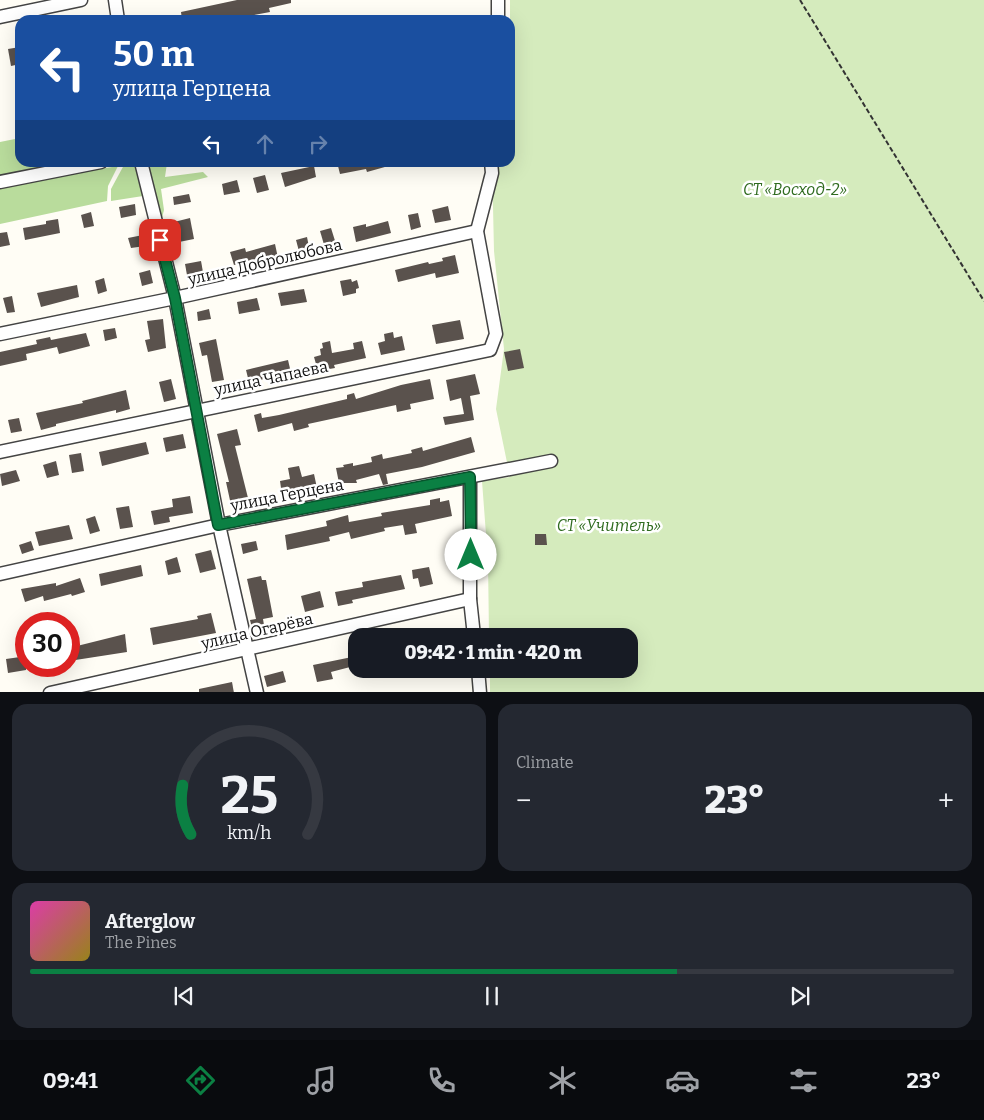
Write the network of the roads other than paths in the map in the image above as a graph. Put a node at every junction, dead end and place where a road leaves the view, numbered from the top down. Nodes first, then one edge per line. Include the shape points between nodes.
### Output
1 (81, 0) edge
2 (115, 0) edge
3 (498, 0) edge
4 (117, 15) edge
5 (498, 15) edge
6 (0, 17) edge
7 (76, 167) edge
8 (142, 167) edge
9 (492, 167) edge
10 (0, 182) edge
11 (477, 231) junction
12 (175, 298) junction
13 (0, 334) edge
14 (197, 410) junction
15 (0, 452) edge
16 (551, 461) dead end
17 (470, 477) junction
18 (218, 525) junction
19 (0, 574) edge
20 (470, 599) junction
21 (473, 628) edge
22 (248, 650) junction
23 (479, 678) edge
24 (50, 692) edge
25 (256, 692) edge
26 (480, 692) edge

1 - 6 street
2 - 4 street
3 - 5 street
7 - 10 street
8 - 12 street
9 - 11 street
11 - 12 street, улица Добролюбова
11 - 14 street, улица Чапаева via 496,334 490,350
12 - 13 street, улица Добролюбова
12 - 14 street
14 - 15 street, улица Чапаева
14 - 18 street
16 - 17 street, улица Герцена
17 - 18 street, улица Герцена
17 - 20 street
18 - 19 street, улица Герцена
18 - 22 street
20 - 21 street
20 - 22 street, улица Огарёва
22 - 24 street, улица Огарёва
22 - 25 street
23 - 26 street

